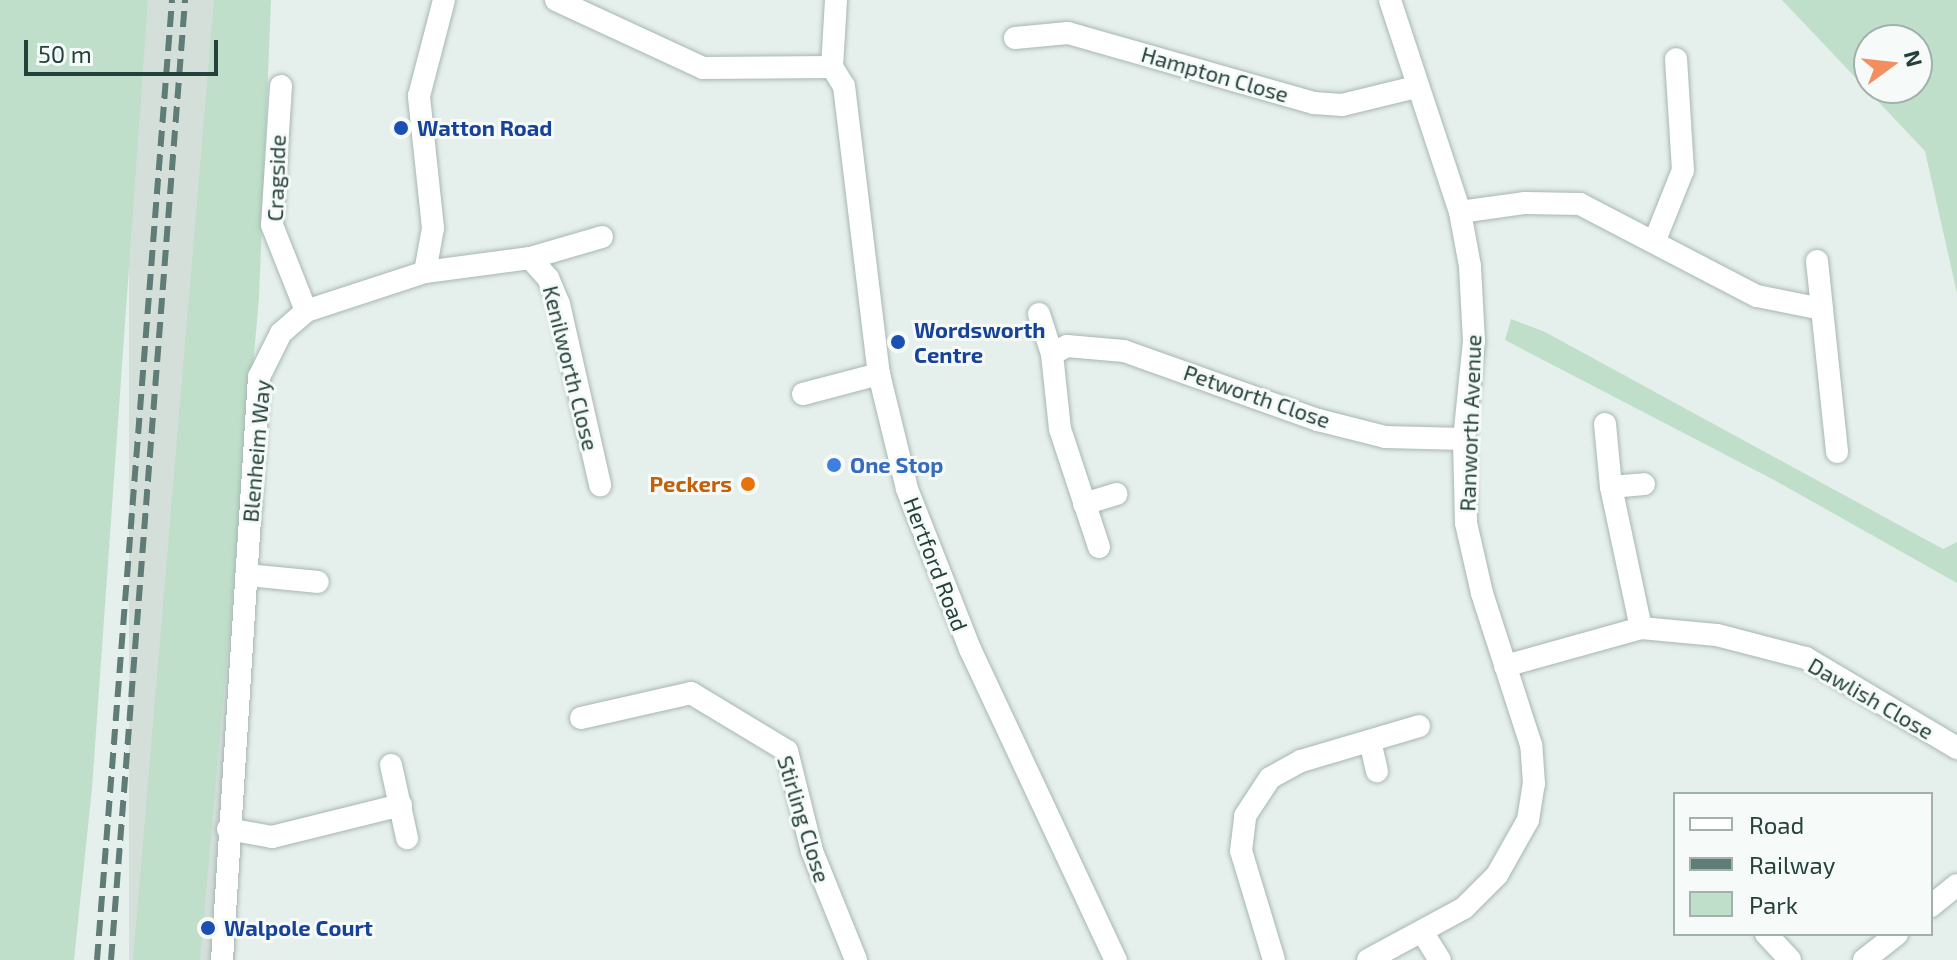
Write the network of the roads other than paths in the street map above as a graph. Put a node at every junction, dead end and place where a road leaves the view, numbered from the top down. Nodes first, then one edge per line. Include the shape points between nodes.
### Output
1 (444, 0) edge
2 (556, 0) edge
3 (836, 0) edge
4 (1390, 0) edge
5 (1015, 38) dead end
6 (1676, 59) dead end
7 (832, 67) junction
8 (281, 86) dead end
9 (1416, 87) junction
10 (1460, 212) junction
11 (602, 237) dead end
12 (1655, 240) junction
13 (530, 258) junction
14 (1817, 261) dead end
15 (425, 272) junction
16 (1822, 309) junction
17 (306, 311) junction
18 (1039, 314) dead end
19 (1052, 354) junction
20 (879, 374) junction
21 (803, 394) dead end
22 (1605, 424) dead end
23 (1464, 439) junction
24 (1837, 452) dead end
25 (1644, 484) dead end
26 (600, 485) dead end
27 (1611, 487) junction
28 (1116, 494) dead end
29 (1084, 504) junction
30 (1099, 547) dead end
31 (247, 575) junction
32 (318, 582) dead end
33 (1641, 628) junction
34 (1505, 666) junction
35 (581, 718) dead end
36 (1419, 726) dead end
37 (1370, 741) junction
38 (1957, 748) edge
39 (391, 765) dead end
40 (1377, 771) dead end
41 (401, 805) junction
42 (228, 829) junction
43 (407, 838) dead end
44 (1957, 885) edge
45 (1933, 904) edge
46 (1423, 933) junction
47 (1768, 936) edge
48 (1894, 936) edge
49 (222, 960) edge
50 (856, 960) edge
51 (1116, 960) edge
52 (1274, 960) edge
53 (1368, 960) edge
54 (1440, 960) edge
55 (1790, 960) edge
56 (1864, 960) edge

1 - 15 street via 419,96 433,228
2 - 7 street via 703,68
3 - 7 street, Hertford Road
4 - 9 street, Ranworth Avenue
5 - 9 street, Hampton Close via 1068,33 1314,103 1342,105
6 - 12 street via 1683,170
7 - 20 street, Hertford Road via 844,86
8 - 17 street, Cragside via 272,225
9 - 10 street, Ranworth Avenue
10 - 12 street via 1563,201 1602,212
10 - 23 street, Ranworth Avenue via 1474,306
11 - 13 street, Kenilworth Close
12 - 16 street via 1757,296
13 - 15 street, Kenilworth Close
13 - 26 street, Kenilworth Close via 548,278 559,304
14 - 16 street
15 - 17 street, Blenheim Way
16 - 24 street
17 - 31 street, Blenheim Way via 281,333 259,377
18 - 19 street
19 - 23 street, Petworth Close via 1067,346 1124,351 1318,420 1385,437
19 - 29 street via 1060,429
20 - 21 street
20 - 51 street, Hertford Road via 888,425 931,559
22 - 27 street
23 - 34 street, Ranworth Avenue via 1466,523
25 - 27 street
27 - 33 street
28 - 29 street
29 - 30 street
31 - 32 street
31 - 42 street, Blenheim Way
33 - 34 street, Dawlish Close
33 - 38 street, Dawlish Close via 1717,635 1806,658
34 - 46 street, Ranworth Avenue via 1534,763 1528,820 1497,875 1464,908
35 - 50 street, Stirling Close via 691,693 787,751 812,851
36 - 37 street
37 - 40 street
37 - 52 street via 1301,761 1270,778 1245,816 1241,851
39 - 41 street
41 - 42 street via 272,837
41 - 43 street
42 - 49 street, Blenheim Way
44 - 45 street
46 - 53 street, Ranworth Avenue
46 - 54 street
47 - 55 street
48 - 56 street

